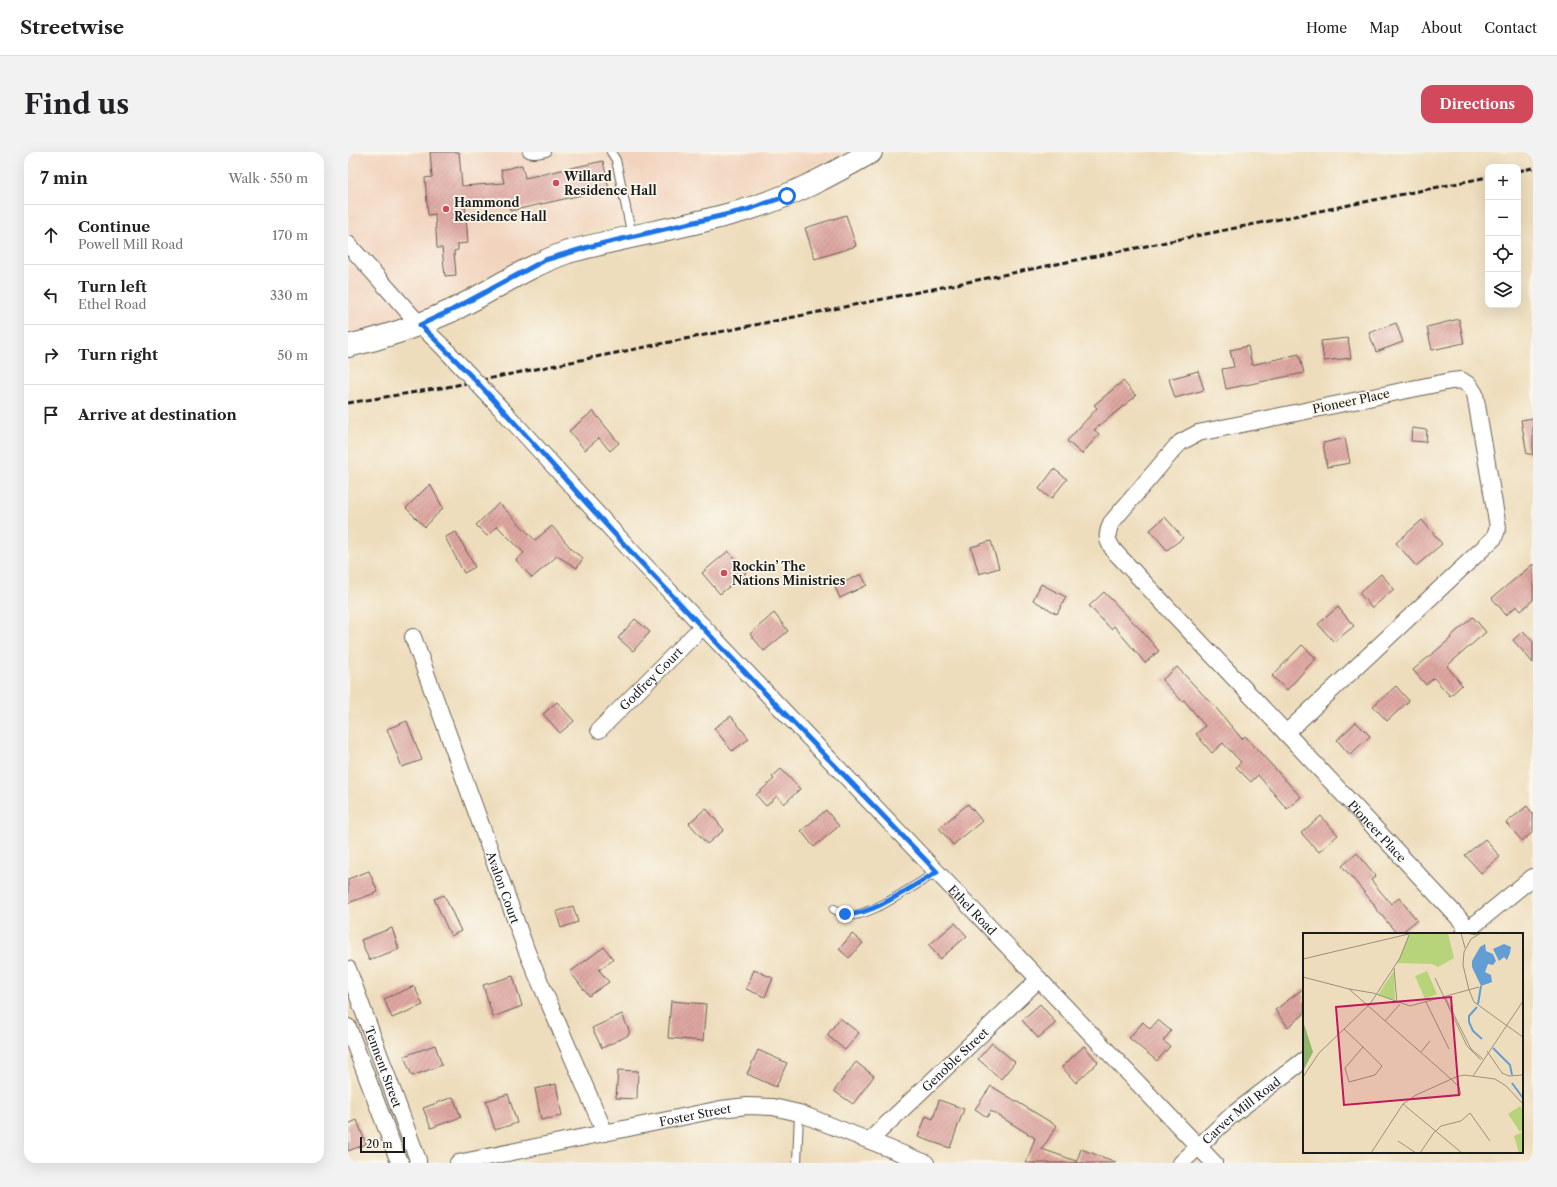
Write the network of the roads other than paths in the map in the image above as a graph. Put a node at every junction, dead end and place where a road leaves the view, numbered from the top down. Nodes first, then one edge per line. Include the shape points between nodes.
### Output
1 (527, 152) edge
2 (546, 152) edge
3 (611, 152) edge
4 (871, 152) edge
5 (632, 237) junction
6 (348, 244) edge
7 (420, 325) junction
8 (348, 346) edge
9 (703, 626) junction
10 (413, 637) dead end
11 (599, 730) dead end
12 (1286, 733) junction
13 (937, 872) junction
14 (1533, 877) edge
15 (834, 909) dead end
16 (1466, 931) edge
17 (348, 969) edge
18 (1039, 978) junction
19 (348, 1027) edge
20 (1303, 1061) edge
21 (799, 1113) junction
22 (605, 1133) junction
23 (870, 1140) junction
24 (1198, 1146) junction
25 (902, 1158) edge
26 (401, 1163) edge
27 (418, 1163) edge
28 (458, 1163) edge
29 (797, 1163) edge
30 (926, 1163) edge
31 (1181, 1163) edge
32 (1214, 1163) edge

1 - 2 lane
3 - 5 lane via 616,160
4 - 5 street via 826,178 787,196 746,210
5 - 7 street via 545,260
6 - 7 street, Ethel Road
7 - 8 street
7 - 9 street, Ethel Road, bridge
9 - 11 street, Godfrey Court
9 - 13 street, Ethel Road
10 - 22 street, Avalon Court via 527,952
12 - 12 street, Pioneer Place via 1494,538 1498,527 1475,394 1470,386 1461,380 1198,433 1185,439 1174,449 1111,523 1107,533 1108,543 1115,552
12 - 16 street, Pioneer Place
13 - 15 lane via 872,910 852,915
13 - 18 street, Ethel Road
14 - 16 street
17 - 27 street, Tennent Street
18 - 23 street, Genoble Street
18 - 24 street, Ethel Road
19 - 26 street, Tennent Street
20 - 24 street, Carver Mill Road via 1232,1115
21 - 22 street, Foster Street via 774,1107 747,1106
21 - 23 street, Foster Street
21 - 29 lane
22 - 28 street, Foster Street
23 - 25 street, Foster Street
24 - 31 street, Carver Mill Road
24 - 32 street, Ethel Road
25 - 30 street, Foster Street

